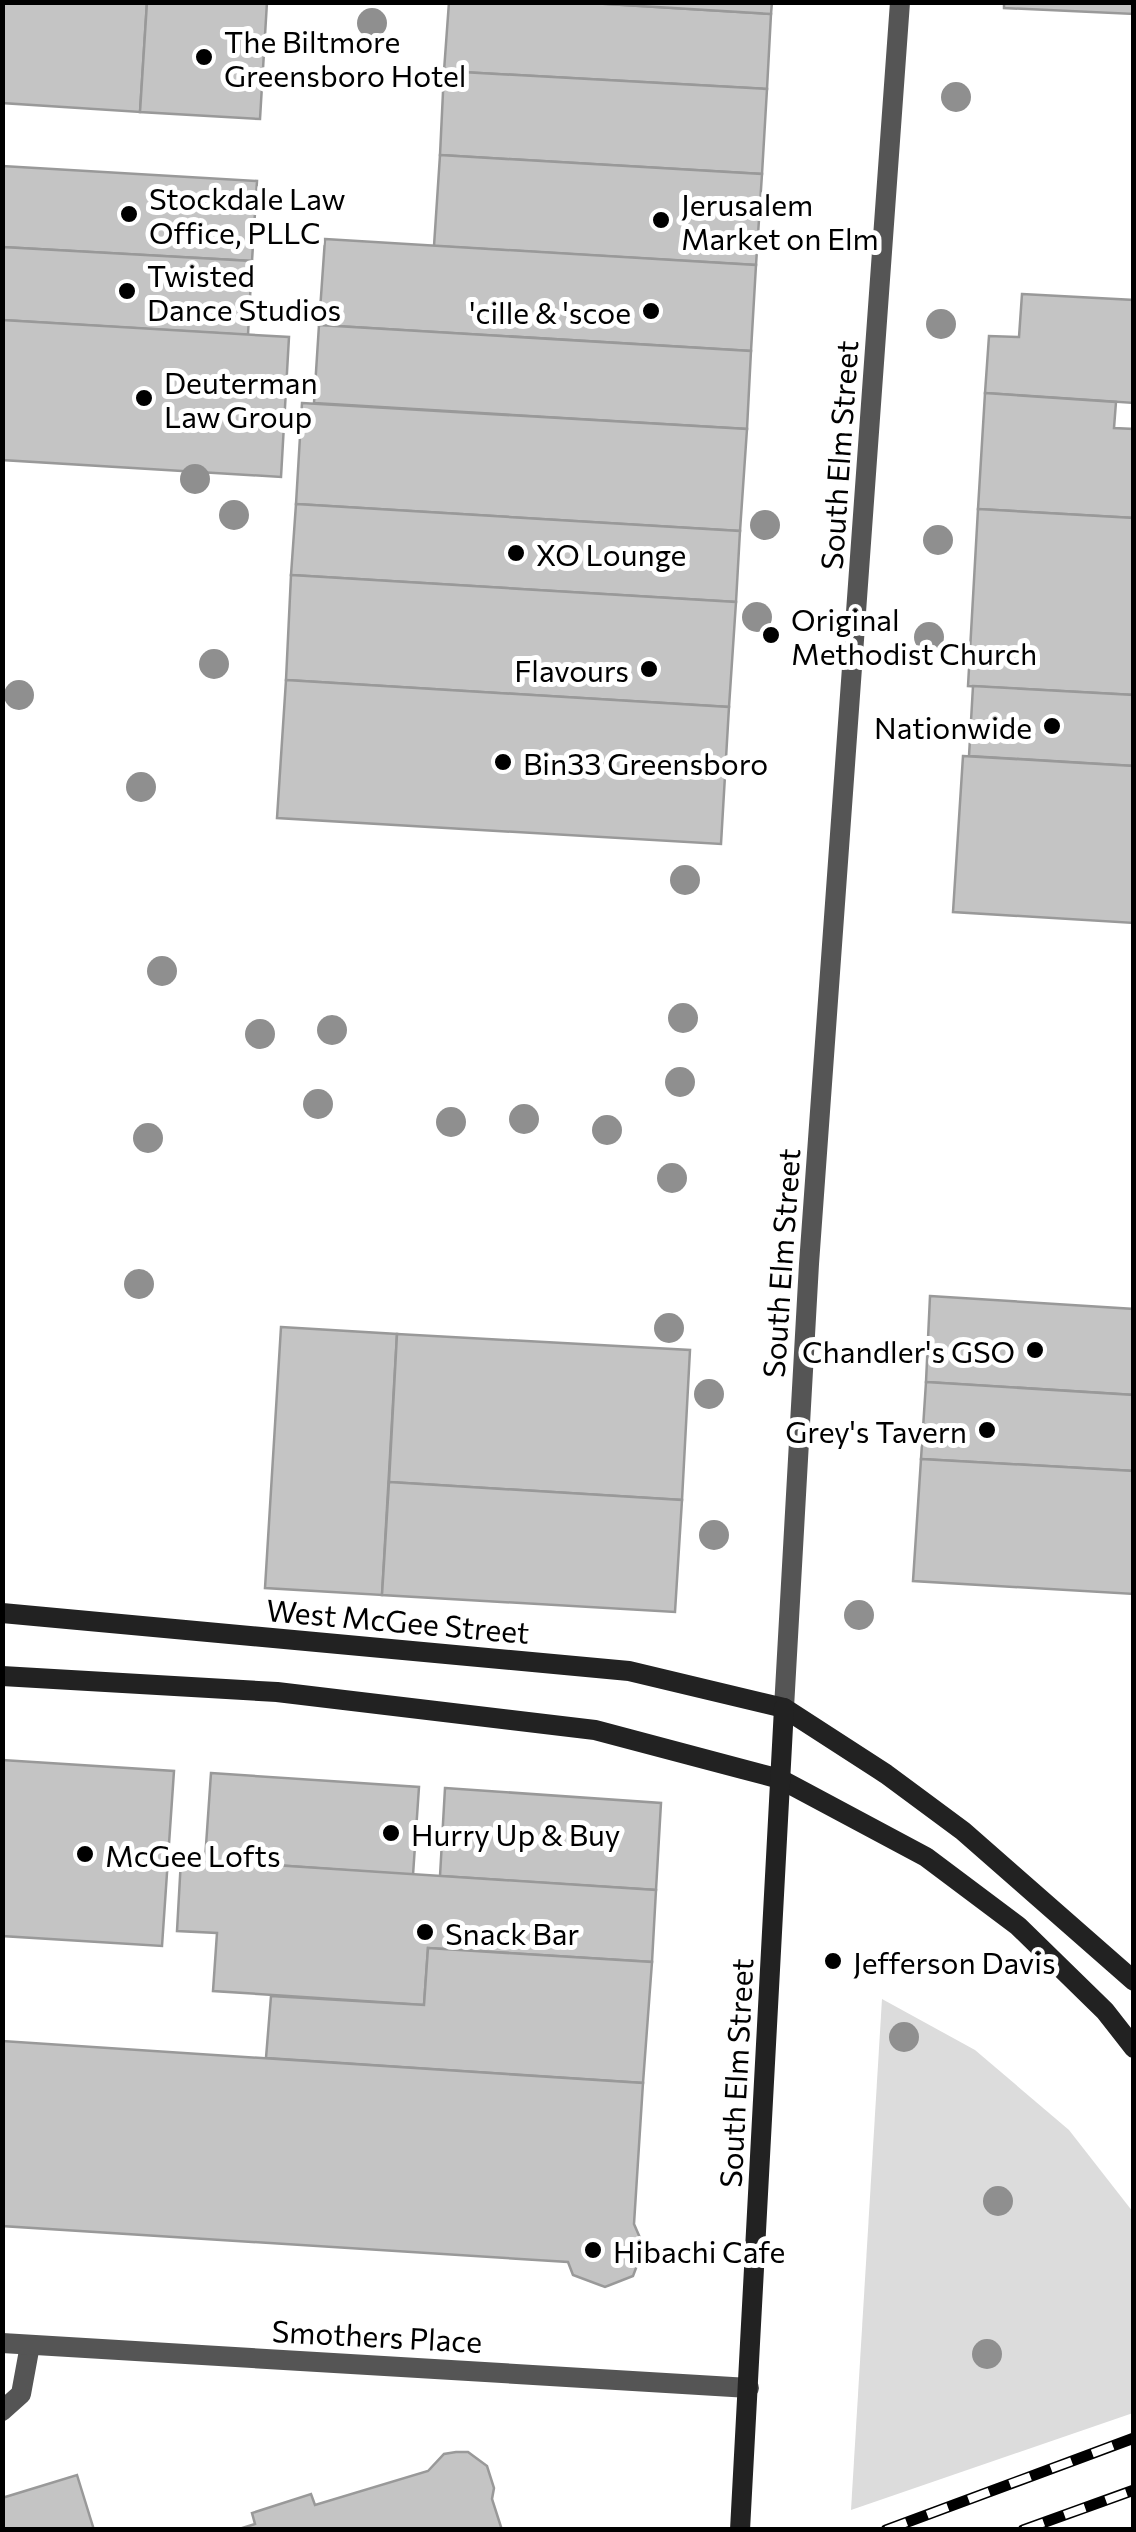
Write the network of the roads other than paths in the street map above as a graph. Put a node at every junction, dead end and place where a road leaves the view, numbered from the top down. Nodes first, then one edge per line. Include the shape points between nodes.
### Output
1 (900, 2) edge
2 (2, 1613) edge
3 (2, 1676) edge
4 (784, 1708) junction
5 (780, 1779) junction
6 (1134, 1981) edge
7 (1134, 2048) edge
8 (2, 2343) edge
9 (30, 2344) junction
10 (748, 2388) junction
11 (2, 2411) edge
12 (740, 2530) edge

1 - 4 street, South Elm Street via 809,1264
2 - 4 main road, West McGee Street via 629,1671
3 - 5 main road via 277,1692 596,1730
4 - 5 main road, South Elm Street
4 - 6 main road, West McGee Street via 949,1820
5 - 7 main road via 926,1857 1018,1926
5 - 10 main road, South Elm Street
8 - 9 street, Smothers Place
9 - 10 street, Smothers Place
9 - 11 street via 20,2394
10 - 12 main road, South Elm Street

